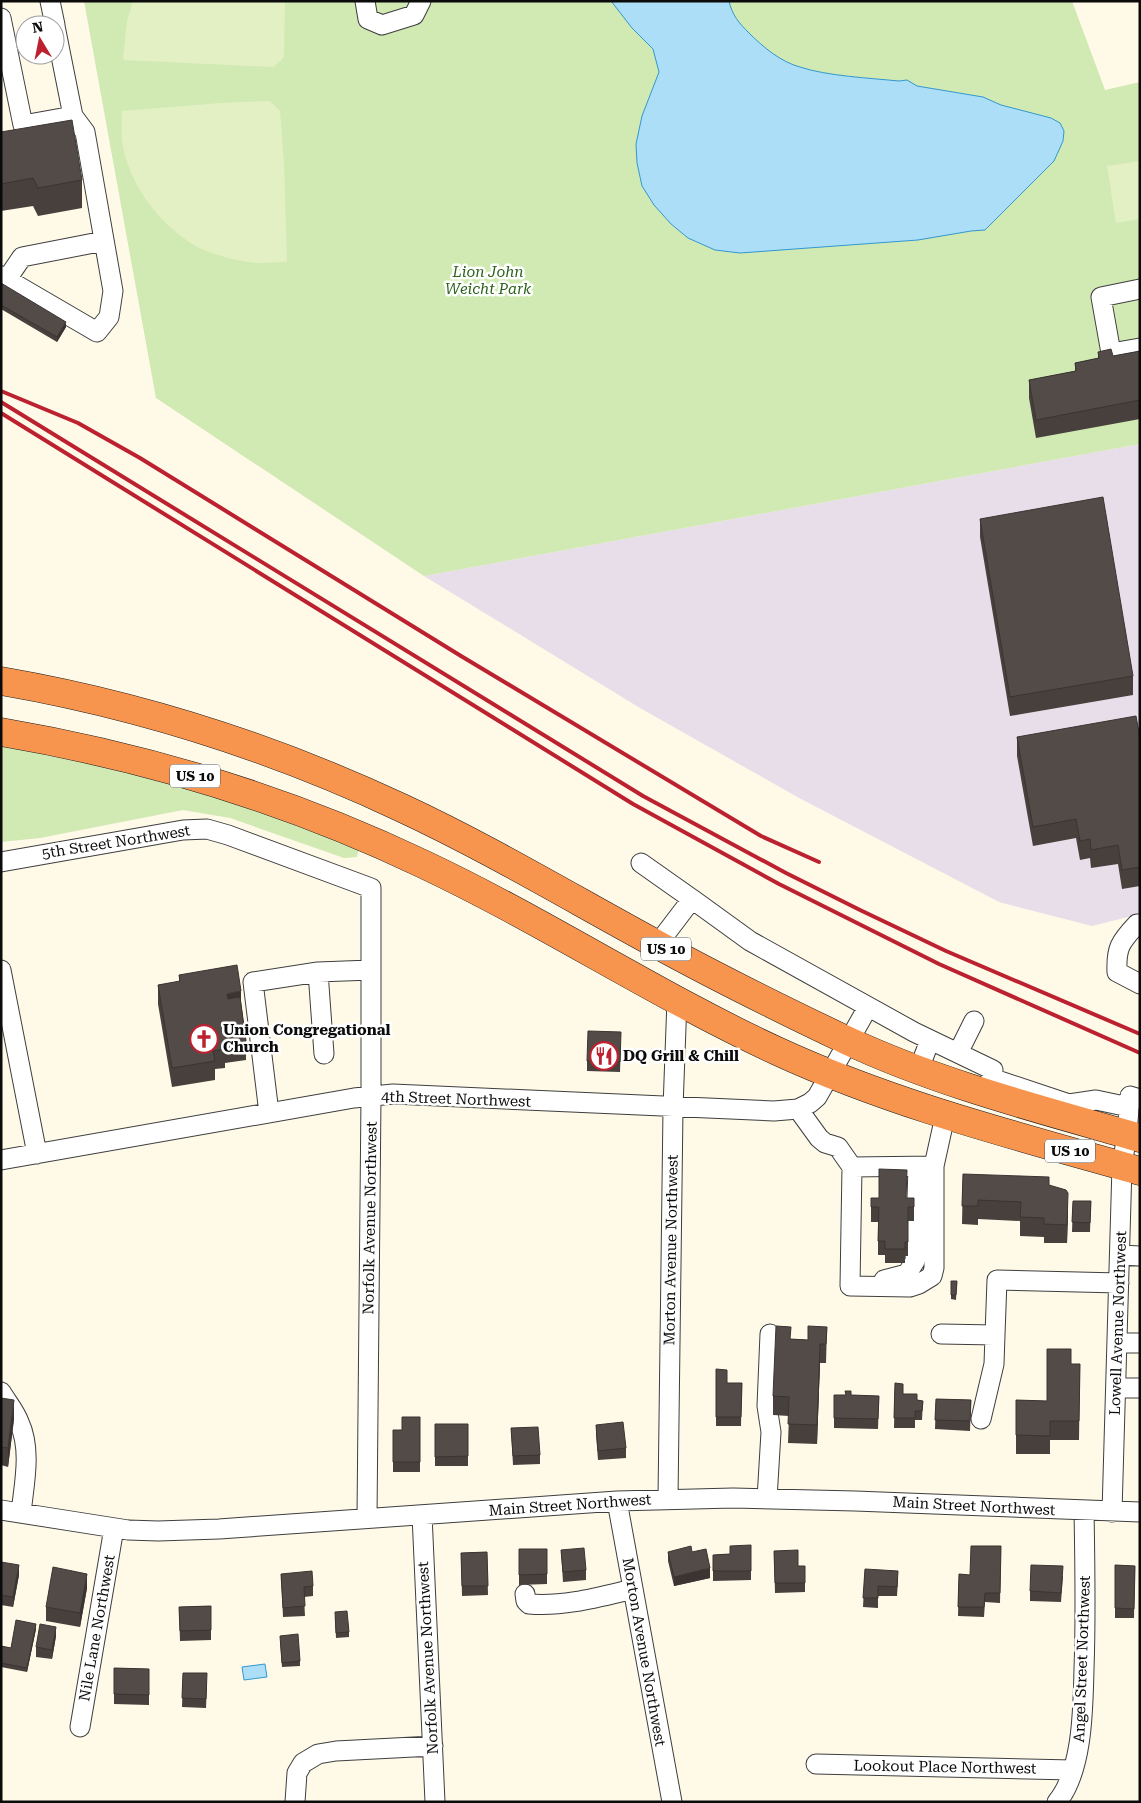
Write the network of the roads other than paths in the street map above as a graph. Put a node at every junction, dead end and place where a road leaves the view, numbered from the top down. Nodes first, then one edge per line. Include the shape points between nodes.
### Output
1 (50, 1) edge
2 (365, 1) edge
3 (415, 6) edge
4 (53, 15) edge
5 (1, 18) edge
6 (63, 65) edge
7 (73, 116) junction
8 (104, 242) junction
9 (4, 278) edge
10 (1140, 289) edge
11 (1140, 348) edge
12 (1, 681) edge
13 (1, 732) edge
14 (1, 862) edge
15 (641, 863) dead end
16 (371, 888) joint
17 (692, 899) junction
18 (1140, 924) edge
19 (657, 945) junction
20 (1, 970) edge
21 (370, 970) junction
22 (318, 972) junction
23 (1140, 984) edge
24 (677, 1000) junction
25 (868, 1007) junction
26 (974, 1021) dead end
27 (930, 1040) junction
28 (849, 1041) junction
29 (958, 1053) junction
30 (324, 1054) dead end
31 (919, 1069) junction
32 (829, 1074) junction
33 (989, 1085) junction
34 (371, 1096) junction
35 (1134, 1103) edge
36 (673, 1108) junction
37 (798, 1109) junction
38 (269, 1113) junction
39 (945, 1116) junction
40 (1133, 1136) edge
41 (37, 1154) junction
42 (1, 1160) edge
43 (926, 1166) junction
44 (852, 1167) junction
45 (1131, 1168) edge
46 (1120, 1255) junction
47 (1140, 1256) edge
48 (1119, 1283) junction
49 (770, 1334) dead end
50 (941, 1334) dead end
51 (996, 1334) junction
52 (1117, 1343) junction
53 (1140, 1343) edge
54 (1116, 1388) junction
55 (1140, 1388) edge
56 (1, 1392) edge
57 (981, 1420) dead end
58 (668, 1499) junction
59 (767, 1499) junction
60 (617, 1501) junction
61 (1, 1510) edge
62 (1084, 1511) junction
63 (1112, 1512) junction
64 (1140, 1512) edge
65 (21, 1514) junction
66 (422, 1515) junction
67 (367, 1518) junction
68 (114, 1528) junction
69 (633, 1589) junction
70 (525, 1594) dead end
71 (80, 1727) dead end
72 (433, 1746) junction
73 (816, 1764) dead end
74 (1073, 1770) junction
75 (295, 1802) edge
76 (435, 1802) edge
77 (672, 1802) edge
78 (1057, 1802) edge

1 - 4 street
2 - 3 street via 368,19 382,25
5 - 7 street via 22,125
6 - 7 street
7 - 8 street via 85,132
8 - 9 street via 22,257
8 - 9 street via 113,291 109,317 96,332
10 - 11 street via 1101,297 1111,353
12 - 19 highway, US 10 via 131,709 227,737 296,763 442,828
13 - 24 highway, US 10 via 69,744 193,776 337,825 457,880
14 - 16 street, 5th Street Northwest via 183,830 207,829
15 - 17 street
16 - 21 street, Norfolk Avenue Northwest
17 - 19 street
17 - 25 street via 750,941
18 - 23 street via 1122,939 1116,957 1117,972
19 - 28 highway, US 10
20 - 41 street
21 - 22 street
21 - 34 street, Norfolk Avenue Northwest
22 - 30 street
22 - 38 street via 253,982
24 - 32 highway, US 10
24 - 36 street, Morton Avenue Northwest
25 - 27 street
25 - 28 street
26 - 29 street
27 - 29 street
27 - 31 street
28 - 31 highway, US 10
28 - 32 street
29 - 33 street via 993,1070
31 - 33 highway, US 10
32 - 37 street via 816,1097
32 - 39 highway, US 10
33 - 35 street via 1069,1104 1096,1100
33 - 40 highway, US 10 via 1059,1115
34 - 36 street, 4th Street Northwest
34 - 38 street, 4th Street Northwest
34 - 67 street, Norfolk Avenue Northwest
35 - 40 street, Lowell Avenue Northwest
36 - 37 street, 4th Street Northwest
36 - 58 street, Morton Avenue Northwest
37 - 44 street via 819,1138 838,1148
38 - 41 street, 4th Street Northwest
39 - 43 street
39 - 45 highway, US 10
40 - 45 street, Lowell Avenue Northwest
41 - 42 street, 4th Street Northwest
43 - 44 street
43 - 44 street via 915,1261 907,1274 869,1286 850,1286
45 - 46 street, Lowell Avenue Northwest
46 - 47 street
46 - 48 street, Lowell Avenue Northwest
48 - 51 street via 998,1280
48 - 52 street, Lowell Avenue Northwest
49 - 59 street via 767,1406 771,1432
50 - 51 street
51 - 57 street via 994,1364
52 - 53 street
52 - 54 street, Lowell Avenue Northwest
54 - 55 street
54 - 63 street, Lowell Avenue Northwest
56 - 65 street via 20,1422 25,1438 26,1468
58 - 59 street, Main Street Northwest
58 - 60 street, Main Street Northwest
59 - 62 street, Main Street Northwest
60 - 66 street, Main Street Northwest
60 - 69 street, Morton Avenue Northwest
61 - 65 street, Main Street Northwest
62 - 63 street, Main Street Northwest
62 - 74 street, Angel Street Northwest via 1087,1606 1084,1688 1080,1741
63 - 64 street, Main Street Northwest
65 - 68 street, Main Street Northwest
66 - 67 street, Main Street Northwest
66 - 72 street, Norfolk Avenue Northwest
67 - 68 street, Main Street Northwest via 158,1531
68 - 71 street, Nile Lane Northwest
69 - 70 street via 544,1606 529,1604
69 - 77 street, Morton Avenue Northwest
72 - 75 street via 318,1754 303,1763 297,1774
72 - 76 street, Norfolk Avenue Northwest
73 - 74 street, Lookout Place Northwest
74 - 78 street, Angel Street Northwest

